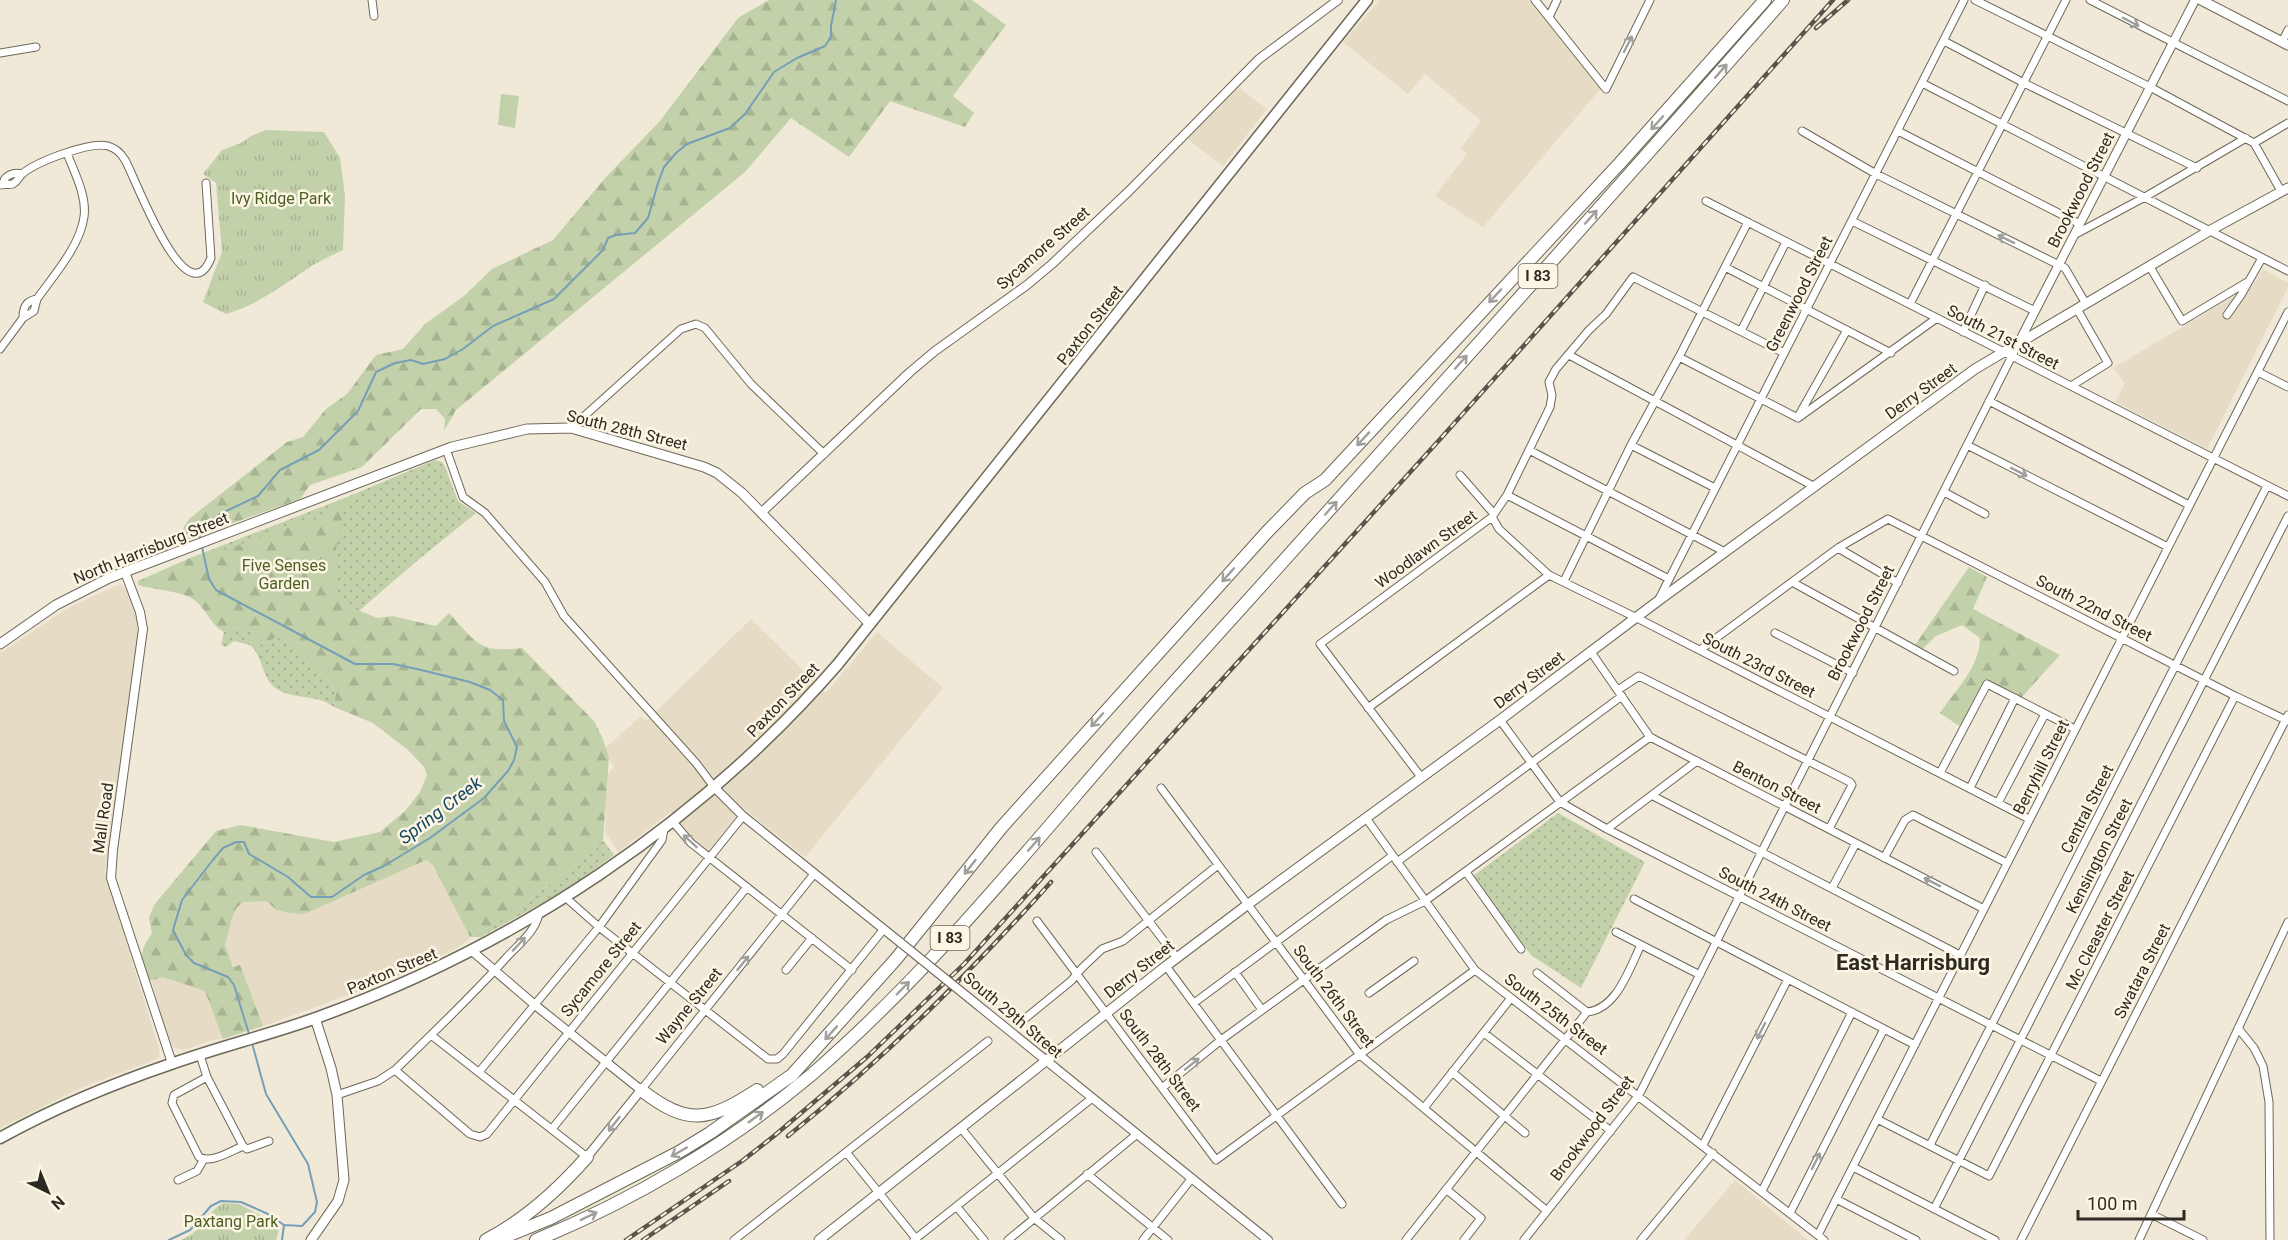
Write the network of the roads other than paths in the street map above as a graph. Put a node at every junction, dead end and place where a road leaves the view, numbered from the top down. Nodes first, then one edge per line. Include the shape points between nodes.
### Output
1 (372, 0) edge
2 (1338, 0) edge
3 (1367, 0) edge
4 (1534, 0) edge
5 (1557, 0) edge
6 (1650, 0) edge
7 (1765, 0) edge
8 (1783, 0) edge
9 (1964, 0) edge
10 (1976, 0) edge
11 (2066, 0) edge
12 (2090, 0) edge
13 (2195, 0) edge
14 (2201, 0) edge
15 (374, 16) dead end
16 (1549, 17) junction
17 (2288, 30) edge
18 (2047, 37) junction
19 (1944, 40) junction
20 (2285, 43) edge
21 (2172, 44) junction
22 (36, 47) dead end
23 (0, 53) edge
24 (1922, 83) junction
25 (2024, 83) junction
26 (2150, 87) junction
27 (2288, 101) edge
28 (2288, 123) edge
29 (2002, 124) junction
30 (1802, 131) dead end
31 (1898, 131) junction
32 (2127, 133) junction
33 (2246, 138) junction
34 (2254, 143) junction
35 (67, 153) junction
36 (2197, 168) junction
37 (1978, 172) junction
38 (1876, 174) junction
39 (2104, 176) junction
40 (206, 183) dead end
41 (1, 185) edge
42 (2285, 189) edge
43 (2145, 197) junction
44 (1706, 201) dead end
45 (1956, 215) junction
46 (1852, 221) junction
47 (1748, 222) junction
48 (2080, 224) junction
49 (2209, 231) junction
50 (2074, 235) junction
51 (1786, 242) junction
52 (2262, 258) junction
53 (1932, 260) junction
54 (1830, 264) junction
55 (2059, 265) junction
56 (1725, 267) junction
57 (2150, 267) junction
58 (2288, 271) edge
59 (2249, 281) junction
60 (1985, 285) junction
61 (1763, 287) junction
62 (1910, 304) junction
63 (2086, 304) junction
64 (1806, 309) junction
65 (2076, 309) junction
66 (2035, 311) junction
67 (1702, 312) junction
68 (2288, 312) edge
69 (2227, 315) dead end
70 (1937, 318) junction
71 (1847, 330) junction
72 (1740, 331) junction
73 (1963, 332) junction
74 (2018, 344) junction
75 (0, 349) edge
76 (1784, 353) junction
77 (1891, 353) junction
78 (2008, 354) junction
79 (1569, 355) junction
80 (1679, 357) junction
81 (2258, 372) junction
82 (2071, 387) junction
83 (2288, 387) edge
84 (1761, 399) junction
85 (1655, 401) junction
86 (1989, 401) junction
87 (1798, 418) junction
88 (571, 428) junction
89 (1631, 445) junction
90 (1967, 445) junction
91 (1737, 446) junction
92 (446, 449) junction
93 (1529, 450) junction
94 (824, 454) junction
95 (2213, 459) junction
96 (1461, 476) dead end
97 (2267, 486) junction
98 (1815, 487) junction
99 (1715, 488) junction
100 (1610, 492) junction
101 (1944, 492) junction
102 (1507, 495) junction
103 (2288, 496) edge
104 (323, 498) joint
105 (2189, 505) junction
106 (762, 512) junction
107 (1985, 514) dead end
108 (1493, 516) junction
109 (2288, 516) edge
110 (1692, 534) junction
111 (1922, 536) junction
112 (1587, 537) junction
113 (1838, 548) junction
114 (2168, 548) junction
115 (1725, 552) junction
116 (125, 572) junction
117 (1548, 575) junction
118 (1669, 579) junction
119 (1564, 581) junction
120 (1792, 582) junction
121 (1898, 583) junction
122 (1658, 601) junction
123 (1637, 618) junction
124 (870, 624) junction
125 (1875, 628) junction
126 (1775, 633) dead end
127 (2121, 638) junction
128 (0, 644) edge
129 (1700, 650) junction
130 (1591, 652) junction
131 (2175, 665) junction
132 (1954, 671) dead end
133 (1852, 673) junction
134 (2204, 680) junction
135 (1620, 693) junction
136 (2235, 696) junction
137 (2015, 698) junction
138 (1368, 708) junction
139 (2045, 714) junction
140 (1830, 717) junction
141 (2287, 719) edge
142 (1500, 720) junction
143 (2075, 729) junction
144 (1650, 737) junction
145 (1697, 761) junction
146 (1808, 761) junction
147 (1532, 763) junction
148 (1940, 773) junction
149 (1421, 777) junction
150 (714, 787) junction
151 (1161, 788) dead end
152 (1970, 788) junction
153 (1653, 796) junction
154 (1560, 802) junction
155 (1998, 803) junction
156 (1785, 806) junction
157 (743, 816) junction
158 (1366, 818) junction
159 (2029, 819) junction
160 (668, 825) junction
161 (1607, 829) junction
162 (1829, 829) junction
163 (1856, 843) junction
164 (1762, 851) junction
165 (1096, 852) dead end
166 (710, 857) junction
167 (1884, 858) junction
168 (1395, 859) junction
169 (2007, 863) junction
170 (1218, 865) junction
171 (1466, 872) junction
172 (814, 874) junction
173 (747, 886) junction
174 (1832, 888) junction
175 (1740, 896) junction
176 (565, 897) junction
177 (1634, 899) dead end
178 (1425, 901) junction
179 (1247, 905) junction
180 (1984, 909) junction
181 (540, 914) junction
182 (782, 914) junction
183 (1036, 921) dead end
184 (1149, 921) junction
185 (2288, 922) edge
186 (599, 927) junction
187 (884, 930) junction
188 (1616, 932) dead end
189 (812, 938) junction
190 (1276, 942) junction
191 (1717, 942) junction
192 (1641, 945) junction
193 (1521, 949) dead end
194 (472, 951) junction
195 (633, 954) junction
196 (1960, 955) junction
197 (1177, 958) junction
198 (1414, 961) dead end
199 (1166, 966) junction
200 (786, 970) dead end
201 (852, 970) junction
202 (1476, 970) junction
203 (494, 971) junction
204 (1235, 972) junction
205 (1537, 973) dead end
206 (1076, 974) junction
207 (1700, 975) junction
208 (1788, 979) junction
209 (1304, 980) junction
210 (669, 983) junction
211 (1369, 993) dead end
212 (1511, 998) junction
213 (1938, 998) junction
214 (1194, 1003) junction
215 (535, 1005) junction
216 (1262, 1010) junction
217 (705, 1011) junction
218 (1587, 1012) junction
219 (1852, 1012) junction
220 (1106, 1014) junction
221 (315, 1018) junction
222 (1022, 1021) dead end
223 (1991, 1025) junction
224 (2238, 1028) junction
225 (1884, 1029) junction
226 (569, 1032) junction
227 (1484, 1033) junction
228 (431, 1035) junction
229 (1567, 1039) junction
230 (2021, 1039) junction
231 (1221, 1040) junction
232 (988, 1041) dead end
233 (1915, 1045) junction
234 (200, 1055) junction
235 (811, 1055) junction
236 (1360, 1055) junction
237 (2052, 1055) junction
238 (606, 1062) junction
239 (1045, 1062) junction
240 (172, 1063) junction
241 (395, 1070) junction
242 (479, 1072) junction
243 (1452, 1072) junction
244 (1538, 1075) junction
245 (207, 1077) junction
246 (2101, 1081) junction
247 (1162, 1088) junction
248 (640, 1090) junction
249 (337, 1095) junction
250 (1639, 1095) junction
251 (1091, 1099) junction
252 (514, 1100) junction
253 (1424, 1108) junction
254 (1277, 1115) junction
255 (1504, 1117) junction
256 (1877, 1119) junction
257 (961, 1128) junction
258 (552, 1130) junction
259 (1611, 1131) junction
260 (1525, 1133) dead end
261 (1136, 1135) junction
262 (0, 1138) edge
263 (269, 1141) dead end
264 (1703, 1145) junction
265 (1930, 1145) junction
266 (243, 1146) junction
267 (846, 1152) junction
268 (1476, 1152) junction
269 (1713, 1153) junction
270 (587, 1157) junction
271 (1960, 1159) junction
272 (204, 1160) junction
273 (1852, 1167) junction
274 (997, 1174) junction
275 (1087, 1174) junction
276 (1191, 1178) junction
277 (178, 1180) dead end
278 (1446, 1189) junction
279 (1762, 1191) junction
280 (880, 1192) junction
281 (1836, 1199) junction
282 (1342, 1204) dead end
283 (957, 1207) junction
284 (1934, 1209) junction
285 (1548, 1210) junction
286 (1790, 1213) junction
287 (2151, 1214) junction
288 (1034, 1218) junction
289 (1153, 1228) junction
290 (1821, 1237) edge
291 (311, 1240) edge
292 (486, 1240) edge
293 (497, 1240) edge
294 (536, 1240) edge
295 (734, 1240) edge
296 (819, 1240) edge
297 (916, 1240) edge
298 (984, 1240) edge
299 (1008, 1240) edge
300 (1061, 1240) edge
301 (1143, 1240) edge
302 (1168, 1240) edge
303 (1268, 1240) edge
304 (1406, 1240) edge
305 (1464, 1240) edge
306 (1524, 1240) edge
307 (1641, 1240) edge
308 (1916, 1240) edge
309 (1995, 1240) edge
310 (2021, 1240) edge
311 (2139, 1240) edge
312 (2203, 1240) edge
313 (2270, 1240) edge

1 - 15 street
2 - 94 street, Sycamore Street via 1259,58 1052,264 935,351
3 - 124 main road, Paxton Street
4 - 16 street
5 - 16 street
16 -> 6 street via 1606,89
7 -> 235 highway, I 83 via 1620,163 1325,480 1305,493 1267,532 1001,828 896,959
294 -> 8 highway, I 83 via 605,1208 719,1143 807,1078 894,997
9 - 19 street, Greenwood Street
10 - 18 street
11 - 18 street
12 -> 21 street
13 - 21 street, Brookwood Street
14 - 20 main road
17 - 20 street
18 - 25 street
18 - 26 street
19 - 24 street, Greenwood Street
19 - 25 street
21 - 26 street, Brookwood Street
21 - 27 street
22 - 23 street
24 - 29 street
24 - 31 street, Greenwood Street
25 - 29 street
25 - 32 street
26 - 32 street, Brookwood Street
26 - 33 street
28 - 34 street
29 - 37 street
29 - 39 street
30 - 38 street
31 - 37 street
31 - 38 street, Greenwood Street
32 - 36 street
32 - 39 street, Brookwood Street
33 - 34 street
33 - 36 street
34 - 42 street
35 - 40 street via 99,144 117,150 170,253 188,272 201,271 211,258
35 - 41 street via 22,174 12,174
35 - 75 street via 83,198 80,233 37,298 34,311 22,318
36 - 43 street
37 - 45 street
37 - 48 street
38 - 45 street
38 - 46 street, Greenwood Street
39 - 43 street
39 - 48 street, Brookwood Street
42 - 49 main road, Derry Street
43 - 49 street
43 - 50 street
44 - 47 street, South 21st Street
45 - 53 street
55 -> 45 street
46 - 53 street
46 - 54 street, Greenwood Street
47 - 51 street, South 21st Street
47 - 56 street
48 - 50 street, Brookwood Street
49 - 52 street
49 - 57 main road, Derry Street
50 - 55 street, Brookwood Street
51 - 54 street, South 21st Street
51 - 61 street
52 - 58 street
52 - 59 street
53 - 60 street
53 - 62 street
54 - 62 street, South 21st Street
54 - 64 street, Greenwood Street
55 - 63 street via 2065,268
55 - 66 street, Brookwood Street
56 - 61 street
56 - 67 street
57 - 59 street via 2182,321
57 - 63 main road, Derry Street
59 - 69 street
60 - 66 street
60 - 73 street
61 - 64 street
61 - 72 street
62 - 70 street, South 21st Street
63 - 65 main road, Derry Street
64 - 71 street
64 - 76 street, Greenwood Street
65 - 74 main road, Derry Street
65 - 82 street via 2108,363
66 - 74 street, Brookwood Street
67 - 72 street
67 - 79 street, Woodlawn Street via 1633,277
67 - 80 street
68 - 81 street, Berryhill Street
70 - 73 street, South 21st Street
70 - 77 street
71 - 77 street
71 - 87 street
72 - 76 street
73 - 78 street, South 21st Street
74 - 78 main road, Derry Street
76 - 84 street, Greenwood Street
77 - 87 street
78 - 82 street, South 21st Street
78 - 86 street, Brookwood Street
78 - 98 main road, Derry Street via 1975,369
79 - 85 street
79 - 93 street, Woodlawn Street via 1549,382 1550,407
80 - 84 street
80 - 85 street
81 - 83 street
81 - 95 street, Berryhill Street
82 - 95 street, South 21st Street
84 - 87 street
84 - 91 street, Greenwood Street
85 - 89 street
85 - 91 street
86 - 90 street, Brookwood Street
86 - 105 street
88 - 92 main road, South 28th Street via 527,429
88 - 94 street via 681,329 696,324 705,328 751,384
88 - 106 main road, South 28th Street via 711,470
89 - 99 street
89 - 100 street
90 - 101 street, Brookwood Street
90 -> 114 street
91 - 98 street
91 - 99 street, Greenwood Street
92 - 104 main road, South 28th Street
92 - 150 street via 463,497 484,513 545,582 564,616
93 - 100 street
93 - 102 street, Woodlawn Street
94 - 106 street, Sycamore Street
95 - 97 street, South 21st Street
95 - 105 street, Berryhill Street
96 - 108 street, South 23rd Street
97 - 103 street, South 21st Street
97 - 131 street, Central Street
98 - 115 main road, Derry Street
99 - 110 street, Greenwood Street
100 - 110 street
100 - 112 street
101 - 107 street
101 - 111 street, Brookwood Street
102 - 108 street, Woodlawn Street
102 - 112 street
104 - 116 main road, North Harrisburg Street
105 - 114 street, Berryhill Street
106 - 124 main road, South 28th Street
108 - 117 street, South 23rd Street via 1499,529
108 - 138 street, Woodlawn Street via 1320,644
109 - 134 street, Kensington Street
110 - 115 street
110 - 118 street, Greenwood Street
111 - 113 street, South 22nd Street via 1888,519
111 - 121 street, Brookwood Street
111 - 127 street, South 22nd Street
112 - 118 street
112 - 119 street
113 - 120 street
113 - 121 street
114 - 127 street, Berryhill Street
115 - 122 main road, Derry Street
116 - 128 main road, North Harrisburg Street via 69,598
116 - 240 street, Mall Road via 143,629 111,878
117 - 119 street, South 23rd Street
117 - 138 street
118 - 122 street, Greenwood Street
119 - 123 street, South 23rd Street
120 - 125 street
120 - 129 street
121 - 125 street, Brookwood Street
122 - 123 main road, Derry Street
123 - 129 street, South 23rd Street
123 - 130 main road, Derry Street
124 - 150 main road, Paxton Street via 804,703
125 - 132 street
125 - 133 street, Brookwood Street
126 - 133 street
127 - 131 street, South 22nd Street
127 - 143 street, Berryhill Street
129 - 140 street, South 23rd Street
130 - 135 street, Benton Street
130 - 142 main road, Derry Street
131 - 134 street, South 22nd Street
131 - 223 street, Central Street
133 - 140 street, Brookwood Street
134 - 136 street, South 22nd Street
134 - 230 street, Kensington Street
135 - 144 street, Benton Street
135 - 146 street via 1639,676
135 - 147 street
136 - 141 street, South 22nd Street
136 - 237 street, Mc Cleaster Street
137 - 139 street
137 - 148 street via 1987,684
137 - 152 street
138 - 149 street
139 - 143 street
139 - 155 street
140 - 146 street, Brookwood Street
140 - 148 street, South 23rd Street
141 - 246 street, Swatara Street
142 - 147 street, South 24th Street
142 - 149 main road, Derry Street
143 - 159 street, Berryhill Street
144 - 145 street, Benton Street
144 - 154 street
145 - 153 street
145 - 156 street, Benton Street
146 - 156 street, Brookwood Street
146 - 162 street via 1852,783
147 - 154 street, South 24th Street
147 - 168 street
148 - 152 street, South 23rd Street
149 - 158 main road, Derry Street
150 - 157 street, South 29th Street
150 - 160 main road, Paxton Street
151 - 170 street, South 26th Street
152 - 155 street, South 23rd Street
153 - 161 street
153 - 164 street
154 - 161 street, South 24th Street
154 - 171 street
155 - 159 street, South 23rd Street
156 - 162 street, Benton Street
156 - 164 street, Brookwood Street
157 - 166 street, Sycamore Street
157 - 172 street, South 29th Street
158 - 168 street, South 25th Street
158 - 179 main road, Derry Street
159 - 169 street, Berryhill Street
166 -> 160 street
160 - 176 main road, Paxton Street
160 - 186 street via 662,840
161 - 175 street, South 24th Street
162 - 163 street, Benton Street
163 - 167 street, Benton Street
163 - 174 street
164 - 174 street
164 - 175 street, Brookwood Street
165 - 184 street
166 - 173 street
166 - 195 street, Sycamore Street
167 - 169 street via 1905,820 1913,815
180 -> 167 street, Benton Street
168 - 178 street, South 25th Street
168 - 190 street
169 - 180 street, Berryhill Street
170 - 179 street, South 26th Street
170 - 184 street
171 - 178 street
171 - 193 street
172 - 182 street, Wayne Street
172 - 187 street, South 29th Street
173 - 182 street
173 - 210 street
174 - 196 street
175 - 191 street, Brookwood Street
175 - 213 street, South 24th Street
176 - 181 main road, Paxton Street
176 - 186 street
177 - 191 street
178 - 202 street, South 25th Street
178 - 209 street via 1386,920
179 - 190 street, South 26th Street
179 - 197 main road, Derry Street
180 - 196 street, Berryhill Street
181 - 194 main road, Paxton Street
203 -> 181 street via 531,931
182 - 189 street
217 -> 182 street, Wayne Street
183 - 206 street, South 28th Street
184 - 197 street
184 - 206 street via 1123,941 1102,949
185 - 224 street
186 - 195 street
186 - 215 street
187 - 201 street
187 - 239 street, South 29th Street, bridge
188 - 192 street
189 - 200 street
189 - 201 street
190 - 204 street
190 - 209 street, South 26th Street
191 - 207 street, Brookwood Street
191 - 208 street
192 - 207 street
192 - 218 street via 1606,1006
194 - 203 street
194 - 221 main road, Paxton Street
195 - 210 street
195 - 226 street, Sycamore Street
196 - 213 street, Berryhill Street
197 - 199 main road, Derry Street
198 - 211 street
199 - 214 street
199 - 220 main road, Derry Street
201 - 217 street via 777,1059 768,1059
202 - 212 street, South 25th Street
202 - 236 street
203 - 215 street
203 - 228 street
204 - 214 street
204 - 216 street
205 - 218 street
206 - 220 street, South 28th Street
206 - 222 street
207 - 250 street, Brookwood Street
208 - 219 street
208 -> 264 street
209 - 216 street
209 - 236 street, South 26th Street
210 - 217 street
210 - 238 street
212 - 227 street
212 - 229 street, South 25th Street
213 - 223 street, South 24th Street
213 - 233 street, Berryhill Street
214 - 231 street
215 - 226 street
215 - 242 street
216 - 231 street
217 - 248 street, Wayne Street
218 - 229 street
219 - 225 street
219 - 279 street
220 - 239 main road, Derry Street
220 - 247 street, South 28th Street
221 - 234 main road, Paxton Street
221 - 249 main road
223 - 230 street, South 24th Street
223 - 265 street, Central Street
224 - 287 street
224 - 313 street via 2263,1066 2269,1102
225 - 233 street
286 -> 225 street
226 - 238 street
226 - 252 street, Sycamore Street
227 - 243 street
227 - 244 street
228 - 241 street
228 - 242 street
229 - 244 street
229 - 250 street, South 25th Street
230 - 237 street, South 24th Street
230 - 271 street, Kensington Street
247 -> 231 street
231 - 254 street
232 - 267 street
233 - 256 street, Berryhill Street
234 - 240 main road, Paxton Street
234 - 245 street
235 - 248 highway via 745,1098 705,1115 675,1112
235 -> 293 highway, I 83 via 792,1075 679,1152 551,1218
236 - 253 street, South 26th Street
236 - 254 street
237 - 246 street, South 24th Street
237 - 271 street, Mc Cleaster Street via 1989,1176
238 - 248 street
238 - 258 street
239 - 251 street, South 29th Street
239 - 257 main road, Derry Street
240 - 262 main road, Paxton Street via 61,1107
241 - 249 street via 378,1081
241 - 252 street, Sycamore Street via 470,1134 480,1137
242 - 252 street
243 - 253 street
243 - 255 street
244 - 255 street
244 - 259 street
245 - 266 street
245 - 272 street via 174,1095 171,1103
246 - 310 street, Swatara Street
247 - 254 street, South 28th Street via 1216,1160
248 -> 270 street, Wayne Street
249 - 291 main road via 344,1152 343,1186 333,1209
250 - 259 street, Brookwood Street
250 - 264 street, South 25th Street
251 - 261 street, South 29th Street
251 - 274 street
252 - 258 street
253 - 268 street, South 26th Street
254 - 282 street
255 - 260 street
255 - 268 street
256 - 265 street
256 - 273 street, Berryhill Street
257 - 274 street
257 - 280 main road, Derry Street
258 - 270 street
259 - 285 street, Brookwood Street
261 - 275 street
261 - 276 street, South 29th Street
263 - 266 street via 247,1149
264 - 269 street, South 25th Street
265 - 271 street
266 - 272 street
267 - 280 street
267 - 295 street
268 - 278 street
268 - 285 street, South 26th Street
269 - 279 street, South 25th Street
269 - 307 street
270 - 292 highway via 525,1217
271 - 284 street, Kensington Street
272 - 277 street via 197,1171
273 - 281 street, Berryhill Street
273 - 284 street
274 - 283 street
274 - 288 street
275 - 288 street
275 - 289 street
276 - 289 street
276 - 303 street, South 29th Street
278 - 304 street
278 - 305 street via 1481,1218
279 - 286 street, South 25th Street
280 - 296 main road, Derry Street
280 - 297 street
281 - 290 street, Berryhill Street
281 - 308 street
283 - 297 street
283 - 298 street
284 - 309 street
285 - 306 street, Brookwood Street
286 - 290 street, South 25th Street
287 - 311 street
287 - 312 street
288 - 299 street
288 - 300 street
289 - 301 street
289 - 302 street

